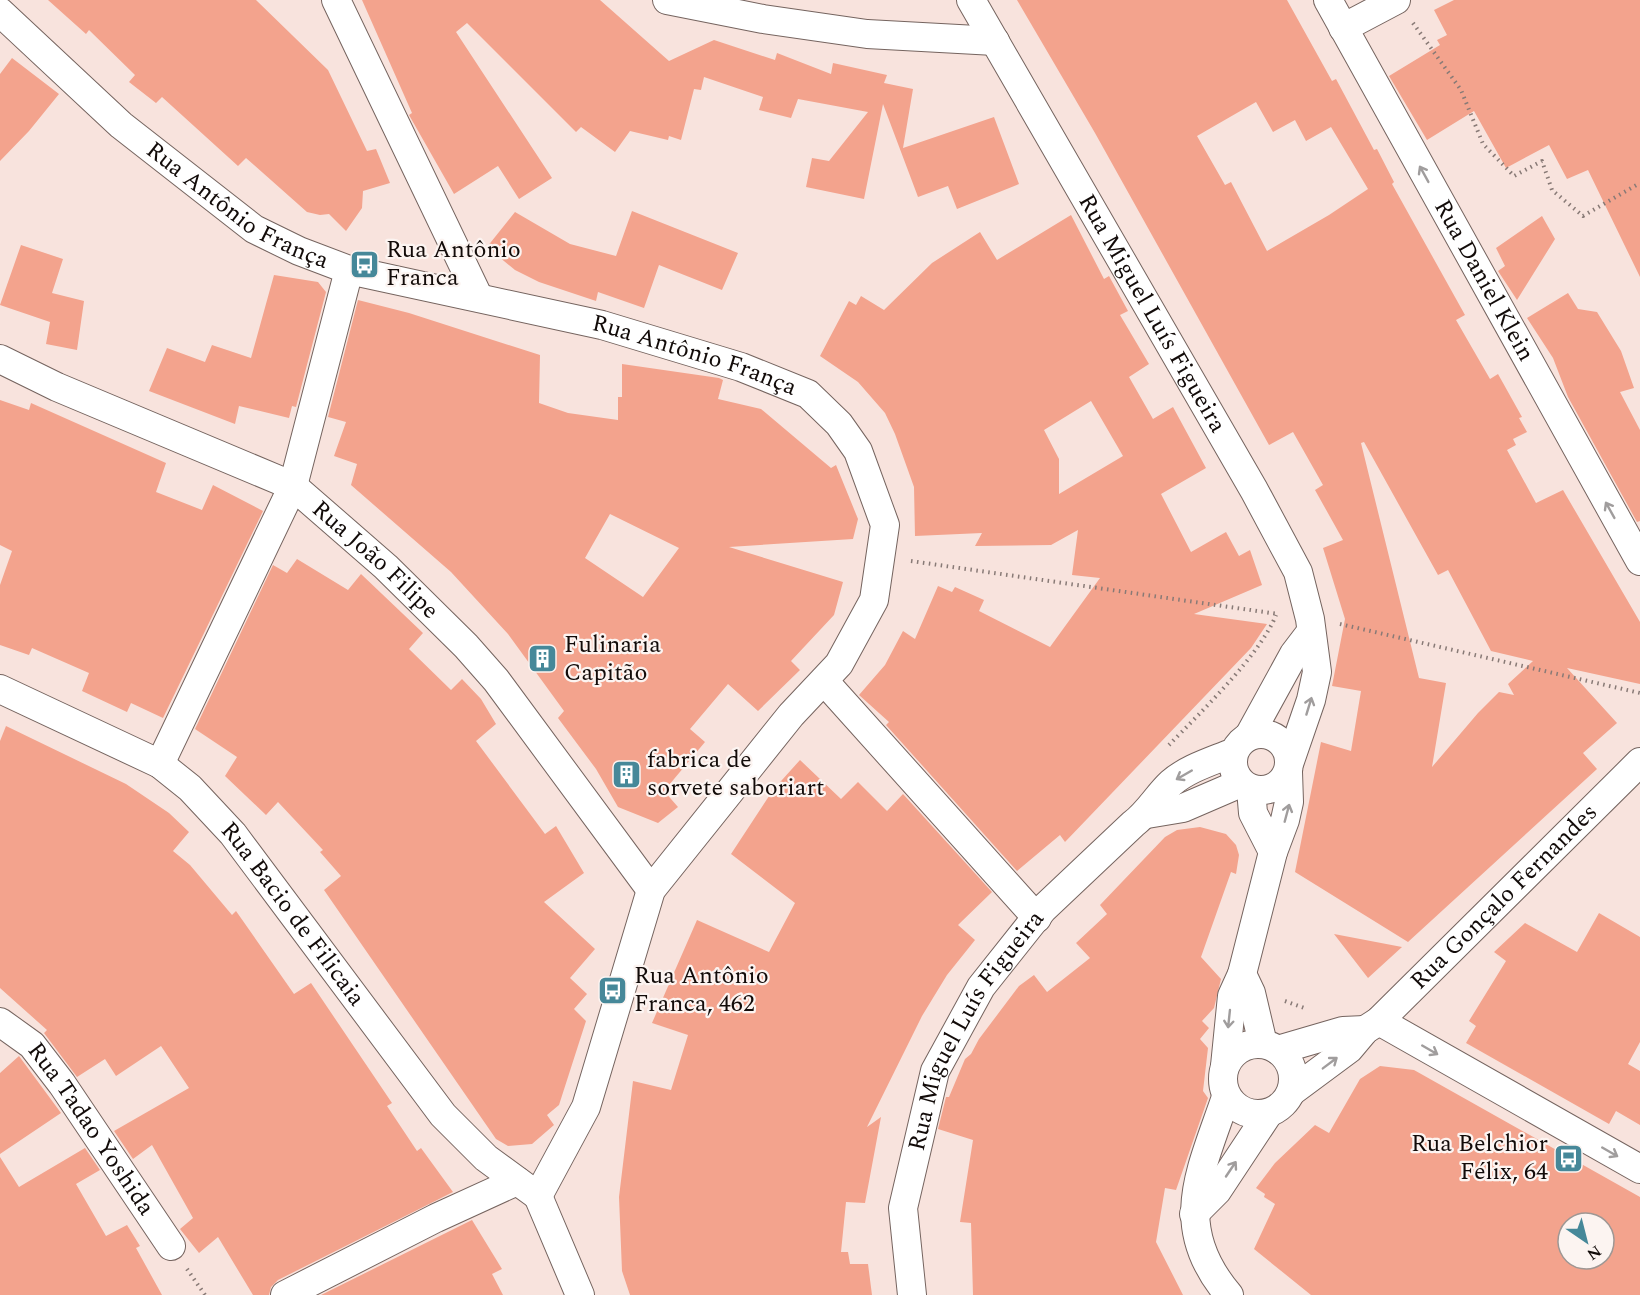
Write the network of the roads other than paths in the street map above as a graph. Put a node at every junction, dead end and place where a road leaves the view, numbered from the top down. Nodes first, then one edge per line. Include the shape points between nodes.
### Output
1 (336, 0) edge
2 (667, 0) edge
3 (971, 0) edge
4 (1328, 0) edge
5 (1401, 7) edge
6 (0, 12) edge
7 (1343, 28) junction
8 (995, 41) junction
9 (349, 270) junction
10 (478, 296) junction
11 (0, 359) edge
12 (293, 486) junction
13 (1640, 561) edge
14 (1319, 625) junction
15 (825, 682) junction
16 (0, 689) edge
17 (1241, 744) junction
18 (1640, 762) edge
19 (160, 764) junction
20 (1289, 766) junction
21 (1246, 786) junction
22 (1146, 814) junction
23 (1273, 852) junction
24 (651, 890) junction
25 (1037, 918) junction
26 (1242, 974) junction
27 (0, 1022) edge
28 (1362, 1027) junction
29 (1271, 1047) junction
30 (1225, 1066) junction
31 (1291, 1092) junction
32 (1227, 1097) junction
33 (1268, 1114) junction
34 (1640, 1169) edge
35 (527, 1189) junction
36 (1194, 1214) junction
37 (171, 1246) dead end
38 (285, 1295) edge
39 (580, 1295) edge
40 (912, 1295) edge
41 (1228, 1295) edge

1 - 10 street
2 - 8 street via 867,34
3 - 8 street, Rua Miguel Luís Figueira
4 - 7 street, Rua Daniel Klein
5 - 7 street
6 - 9 street, Rua Antônio França via 121,126 254,229
13 -> 7 street, Rua Daniel Klein
8 - 14 street, Rua Miguel Luís Figueira via 1254,490 1298,572
9 - 10 street, Rua Antônio França
9 - 12 street
10 - 15 street, Rua Antônio França via 613,328 741,367 808,394 839,424 858,451 885,525 874,600
11 - 12 street, Rua João Filipe via 57,387
12 - 19 street
12 - 24 street, Rua João Filipe via 386,567 466,646 496,680
14 - 17 street via 1294,654
20 -> 14 street, Rua Miguel Luís Figueira via 1317,672
15 - 24 street, Rua Antônio França via 791,715
15 - 25 street
16 - 19 street, Rua Bacio de Filicaia
17 - 20 street via 1260,733 1271,735 1281,741
17 - 21 street via 1232,763 1235,774
17 -> 22 street, Rua Miguel Luís Figueira via 1171,783
18 - 28 street, Rua Gonçalo Fernandes
19 - 35 street, Rua Bacio de Filicaia via 190,788 233,834 443,1115 486,1158
20 - 21 street via 1282,782 1273,788 1262,791
23 -> 20 street via 1289,802
21 - 22 street via 1183,808
21 - 23 street via 1253,813
22 - 25 street, Rua Miguel Luís Figueira
23 - 26 street
24 - 35 street, Rua Antônio França via 586,1107
25 - 40 street, Rua Miguel Luís Figueira via 981,987 935,1071 903,1208
26 - 29 street
26 -> 30 street via 1232,996
27 - 37 street, Rua Tadao Yoshida via 32,1045 62,1083
28 - 29 street, Rua Gonçalo Fernandes
31 -> 28 street, Rua Gonçalo Fernandes via 1349,1049
28 -> 34 street
29 - 30 street via 1247,1045 1233,1053
29 - 31 street via 1289,1061 1294,1077
30 - 32 street via 1222,1082
31 - 33 street via 1282,1105
32 - 33 street via 1238,1109 1253,1115
32 - 36 street via 1196,1184
36 -> 33 street via 1217,1191
35 - 38 street via 436,1218
35 - 39 street
36 - 41 street via 1204,1256

